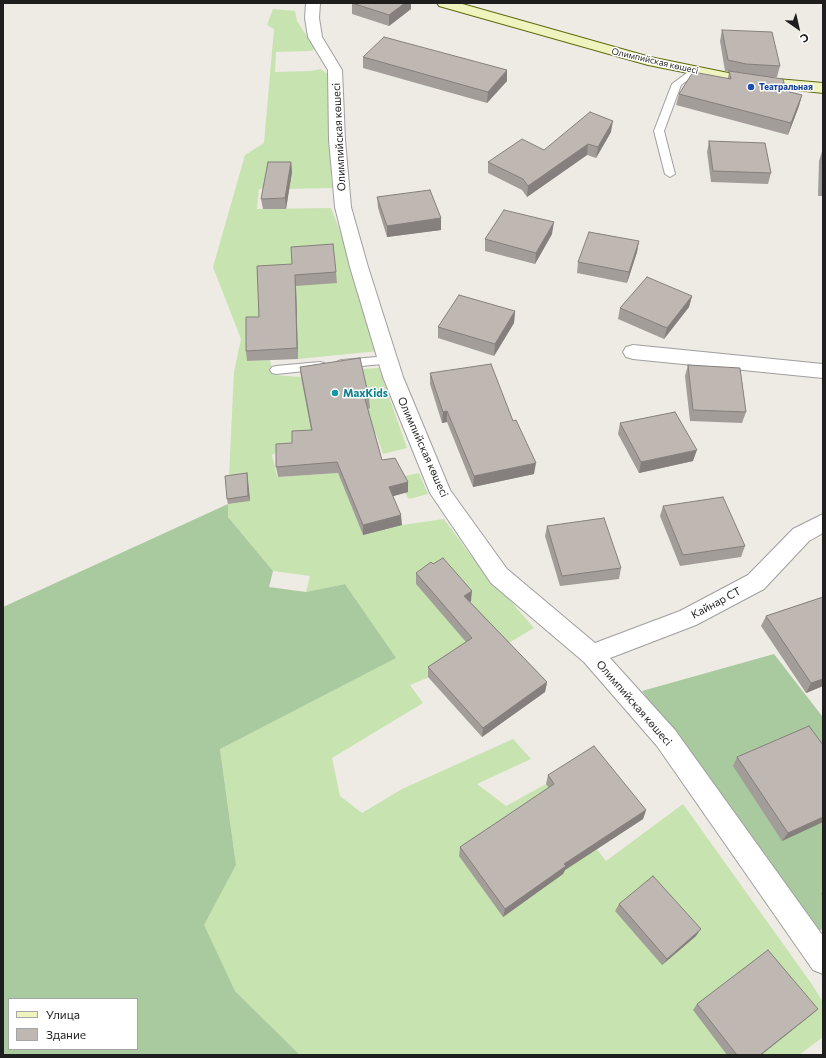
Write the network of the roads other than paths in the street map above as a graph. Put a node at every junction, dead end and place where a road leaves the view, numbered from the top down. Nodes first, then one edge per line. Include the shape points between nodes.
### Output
1 (313, 3) edge
2 (444, 3) edge
3 (695, 71) junction
4 (823, 88) edge
5 (670, 174) dead end
6 (633, 352) dead end
7 (388, 360) junction
8 (276, 370) dead end
9 (823, 370) edge
10 (823, 523) edge
11 (592, 655) junction
12 (823, 960) edge

1 - 7 street, Олимпийская көшесі via 312,18 316,37 335,70 337,140 343,207
2 - 3 street, Олимпийская көшесі via 648,61
3 - 4 street, Олимпийская көшесі via 743,80
3 - 5 lane via 678,84 659,131
6 - 9 street
7 - 8 lane
7 - 11 street, Олимпийская көшесі via 445,499 499,576
10 - 11 street, Кайнар СТ via 801,535 756,582 688,618
11 - 12 street, Олимпийская көшесі via 666,738

